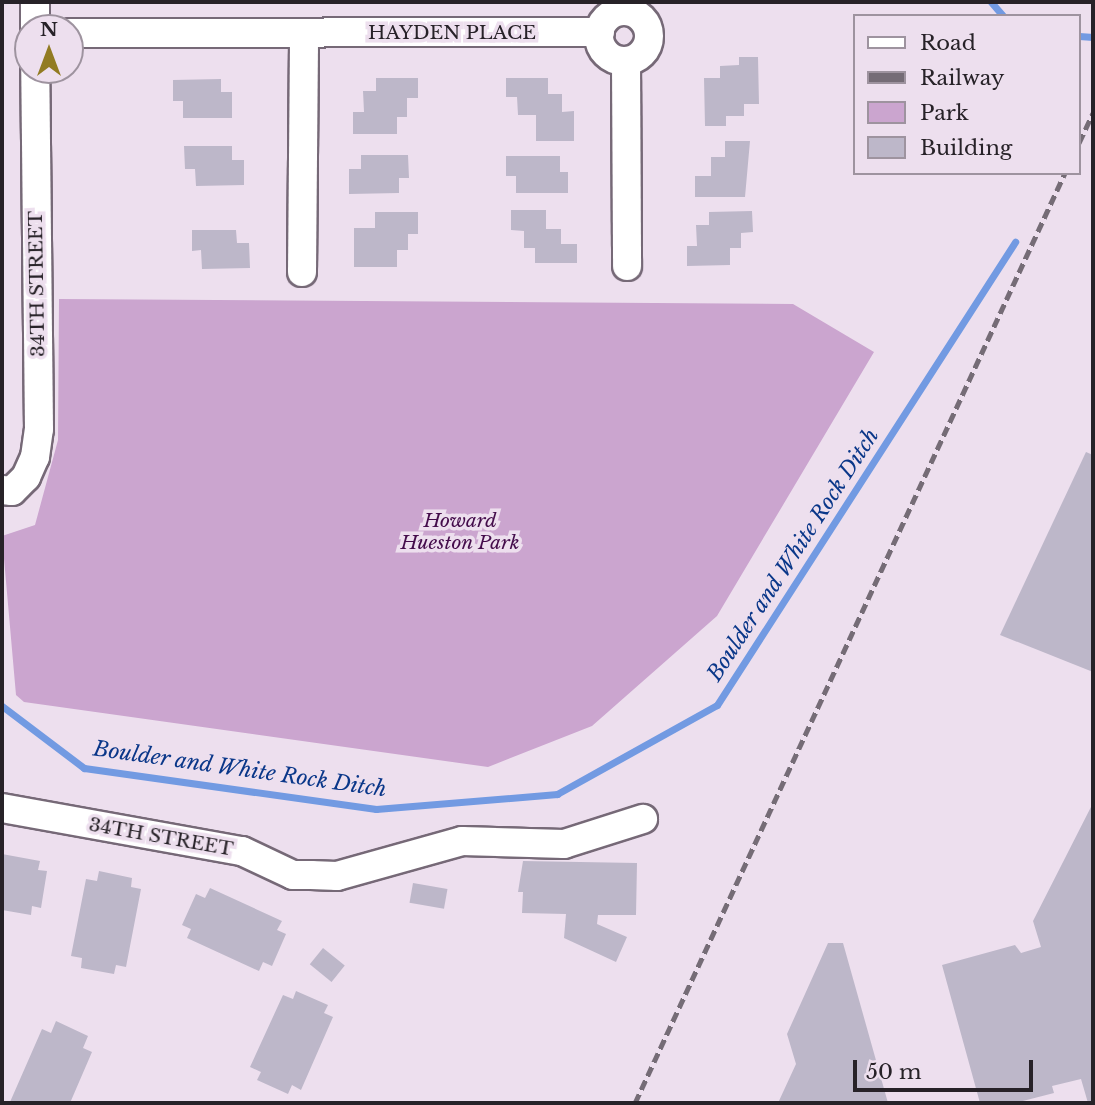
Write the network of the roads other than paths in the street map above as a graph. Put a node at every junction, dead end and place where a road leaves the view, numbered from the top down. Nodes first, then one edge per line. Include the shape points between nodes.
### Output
1 (600, 32) junction
2 (84, 33) edge
3 (304, 34) junction
4 (626, 61) junction
5 (35, 84) edge
6 (627, 266) dead end
7 (302, 272) dead end
8 (7, 490) edge
9 (2, 808) edge
10 (643, 819) dead end

1 - 3 street, HAYDEN PLACE
1 - 4 street via 604,51
1 - 4 street via 605,20 618,12 641,18 649,31 646,48
2 - 3 street, HAYDEN PLACE
3 - 7 street
4 - 6 street
5 - 8 street, 34TH STREET via 39,429 35,457
9 - 10 street, 34TH STREET via 242,851 293,875 311,876 337,876 462,841 564,844

